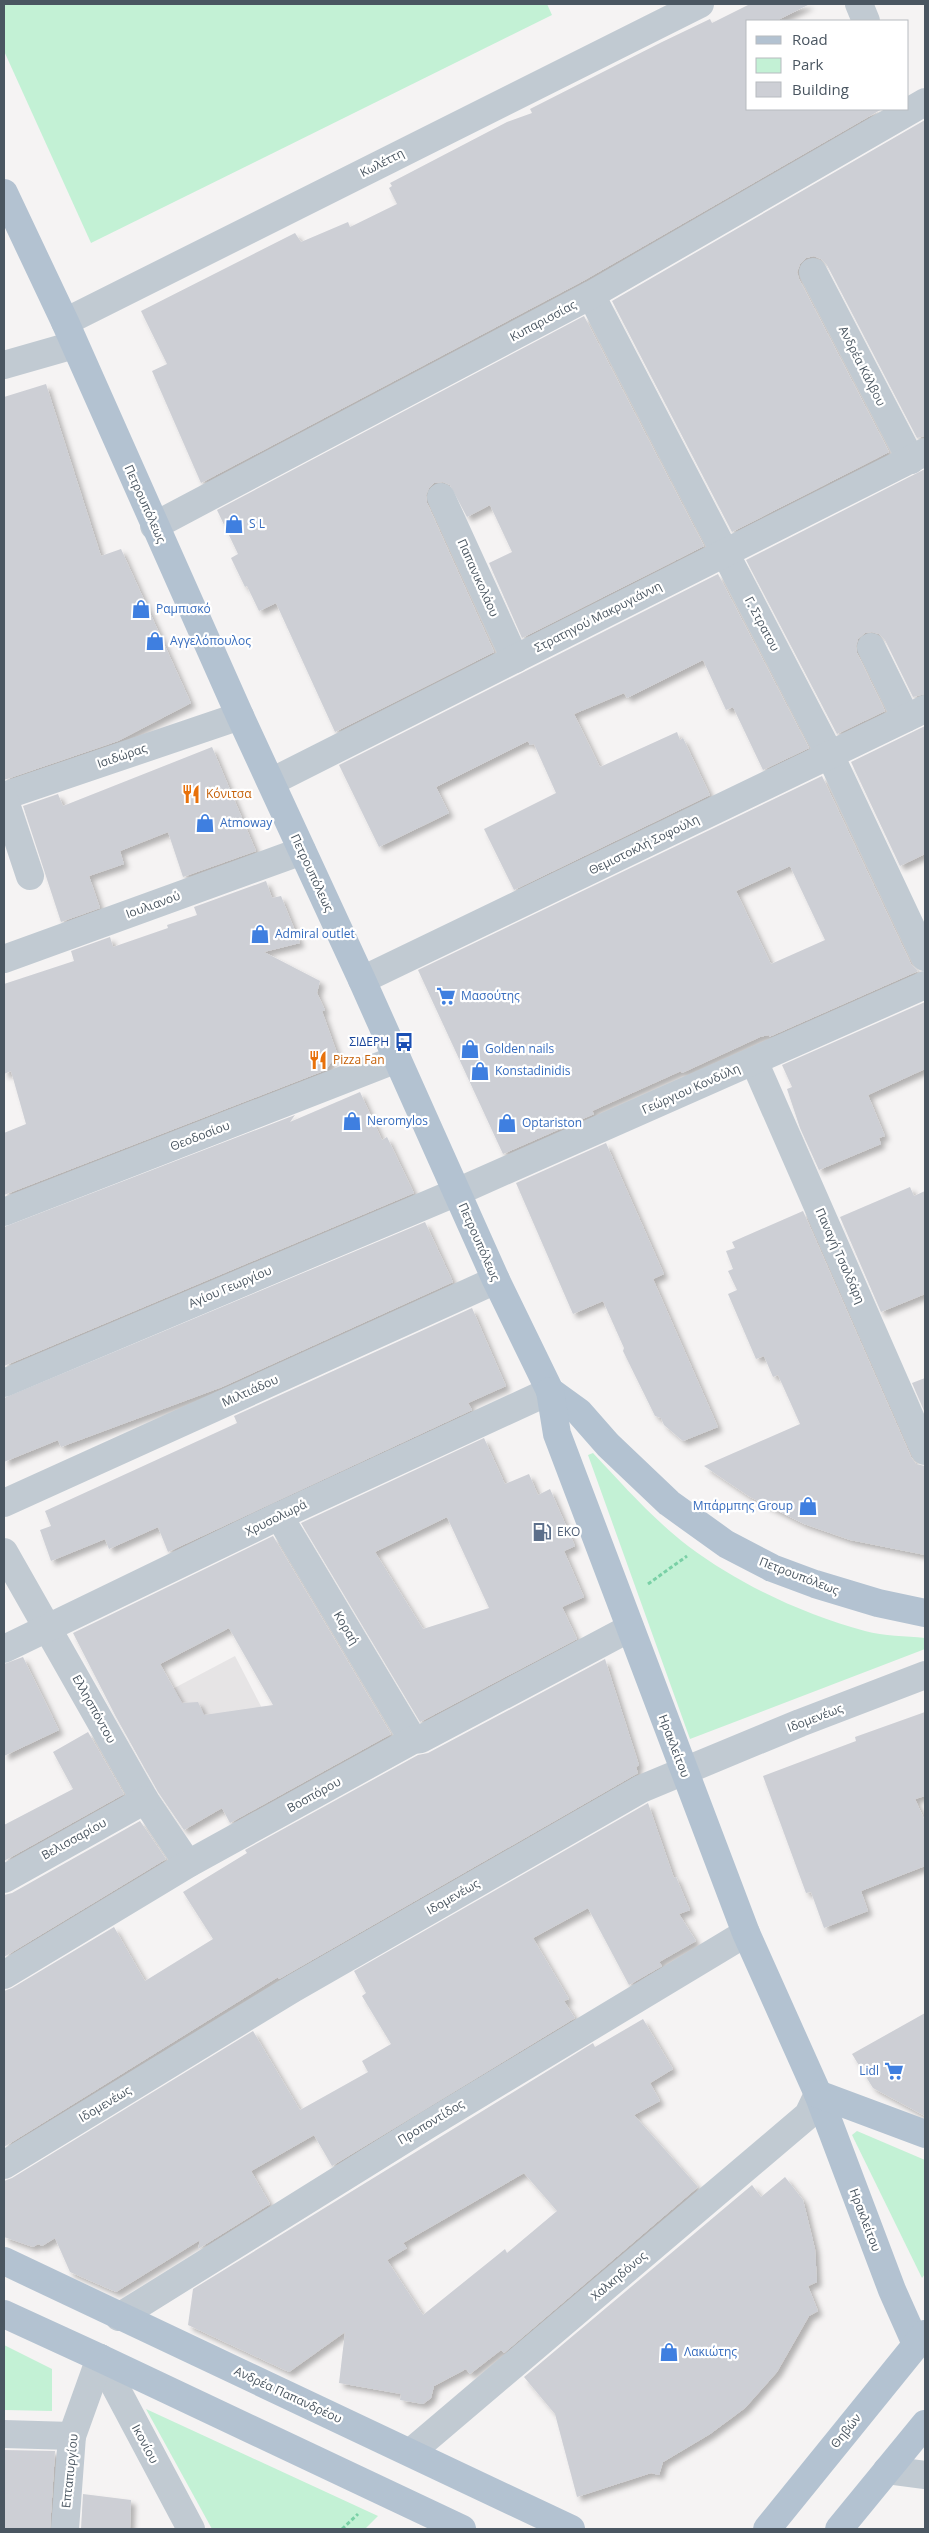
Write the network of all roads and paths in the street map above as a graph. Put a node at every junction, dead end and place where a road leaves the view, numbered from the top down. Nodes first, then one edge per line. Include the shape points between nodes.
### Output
1 (700, 4) edge
2 (858, 4) edge
3 (866, 20) edge
4 (909, 110) edge
5 (4, 193) edge
6 (813, 272) dead end
7 (592, 295) junction
8 (70, 334) junction
9 (4, 366) edge
10 (918, 456) edge
11 (441, 497) dead end
12 (154, 526) junction
13 (725, 553) junction
14 (871, 647) dead end
15 (515, 660) junction
16 (916, 713) edge
17 (240, 716) junction
18 (830, 755) junction
19 (271, 782) junction
20 (4, 797) edge
21 (302, 851) junction
22 (30, 876) dead end
23 (925, 957) edge
24 (4, 959) edge
25 (362, 980) junction
26 (925, 985) edge
27 (397, 1059) junction
28 (754, 1060) junction
29 (457, 1192) junction
30 (4, 1212) edge
31 (496, 1280) junction
32 (4, 1383) edge
33 (550, 1391) junction
34 (925, 1451) edge
35 (4, 1503) edge
36 (279, 1516) junction
37 (714, 1536) junction
38 (4, 1552) edge
39 (925, 1613) edge
40 (625, 1616) junction
41 (49, 1629) junction
42 (4, 1649) edge
43 (925, 1675) edge
44 (413, 1740) junction
45 (683, 1771) junction
46 (145, 1800) junction
47 (188, 1864) junction
48 (4, 1879) edge
49 (746, 1933) junction
50 (4, 1975) edge
51 (818, 2094) junction
52 (925, 2134) edge
53 (4, 2165) edge
54 (4, 2261) edge
55 (4, 2314) edge
56 (120, 2317) junction
57 (921, 2339) edge
58 (100, 2358) junction
59 (925, 2424) edge
60 (4, 2434) edge
61 (72, 2436) junction
62 (412, 2452) junction
63 (887, 2470) junction
64 (925, 2475) edge
65 (65, 2529) edge
66 (191, 2529) edge
67 (462, 2529) edge
68 (571, 2529) edge
69 (767, 2529) edge
70 (839, 2529) edge

1 - 8 street, Κωλέττη
2 - 3 street
4 - 7 street, Κυπαρισσίας
5 - 8 main road, Πετρουπόλεως
6 - 10 street, Ανδρέα Κάλβου
7 - 12 street, Κυπαρισσίας
7 - 13 street, Γ. Στρατου
8 - 9 street, Κωλέττη
8 - 12 main road, Πετρουπόλεως
10 - 13 street, Στρατηγού Μακρυγιάννη
11 - 15 street, Παπανικολάου
12 - 17 main road, Πετρουπόλεως
13 - 15 street, Στρατηγού Μακρυγιάννη
13 - 18 street, Γ. Στρατου
14 - 16 street
15 - 19 street, Στρατηγού Μακρυγιάννη
16 - 18 street, Θεμιστοκλή Σοφούλη
17 - 19 main road, Πετρουπόλεως
17 - 20 street, Ισιδώρας
18 - 23 street, Γ. Στρατου
18 - 25 street, Θεμιστοκλή Σοφούλη
19 - 21 main road, Πετρουπόλεως
20 - 22 street
21 - 24 street, Ιουλιανού
21 - 25 main road, Πετρουπόλεως
25 - 27 main road, Πετρουπόλεως
26 - 28 street, Γεώργιου Κονδύλη
27 - 29 main road, Πετρουπόλεως
27 - 30 street, Θεοδοσίου
28 - 29 street, Γεώργιου Κονδύλη
28 - 34 street, Παναγή Τσαλδάρη
29 - 31 main road, Πετρουπόλεως
29 - 32 street, Αγίου Γεωργίου
31 - 33 main road, Πετρουπόλεως
31 - 35 street, Μιλτιάδου
33 - 36 street, Χρυσολωρά
33 - 37 main road, Πετρουπόλεως via 579,1412 608,1445 669,1502
33 - 40 main road, Ηρακλείτου via 557,1434
36 - 41 street, Χρυσολωρά
36 - 44 street, Κοραή
37 - 39 main road, Πετρουπόλεως via 772,1568 815,1584
37 - 40 path
38 - 41 street, Ελλησπόντου
40 - 44 street, Βοσπόρου via 421,1739
40 - 45 main road, Ηρακλείτου
41 - 42 street, Χρυσολωρά
41 - 46 street, Ελλησπόντου
43 - 45 street, Ιδομενέως
44 - 47 street, Βοσπόρου
45 - 49 main road, Ηρακλείτου
45 - 53 street, Ιδομενέως via 641,1789 294,1988
46 - 47 street, Ελλησπόντου
46 - 48 street, Βελισσαρίου
47 - 50 street, Βοσπόρου
49 - 51 main road, Ηρακλείτου
49 - 56 street, Προποντίδος via 429,2124
51 - 52 main road
51 - 57 main road, Ηρακλείτου via 892,2290
51 - 62 street, Χαλκηδόνος via 808,2115
54 - 56 main road, Ανδρέα Παπανδρέου
55 - 58 main road
56 - 62 main road, Ανδρέα Παπανδρέου
57 - 69 main road, Θηβών
58 - 61 street, Επταπυργίου
58 - 66 street, Ικονίου
58 - 67 main road
59 - 63 main road
60 - 61 street
61 - 65 street, Επταπυργίου
62 - 68 main road, Ανδρέα Παπανδρέου
63 - 64 street
63 - 70 main road

